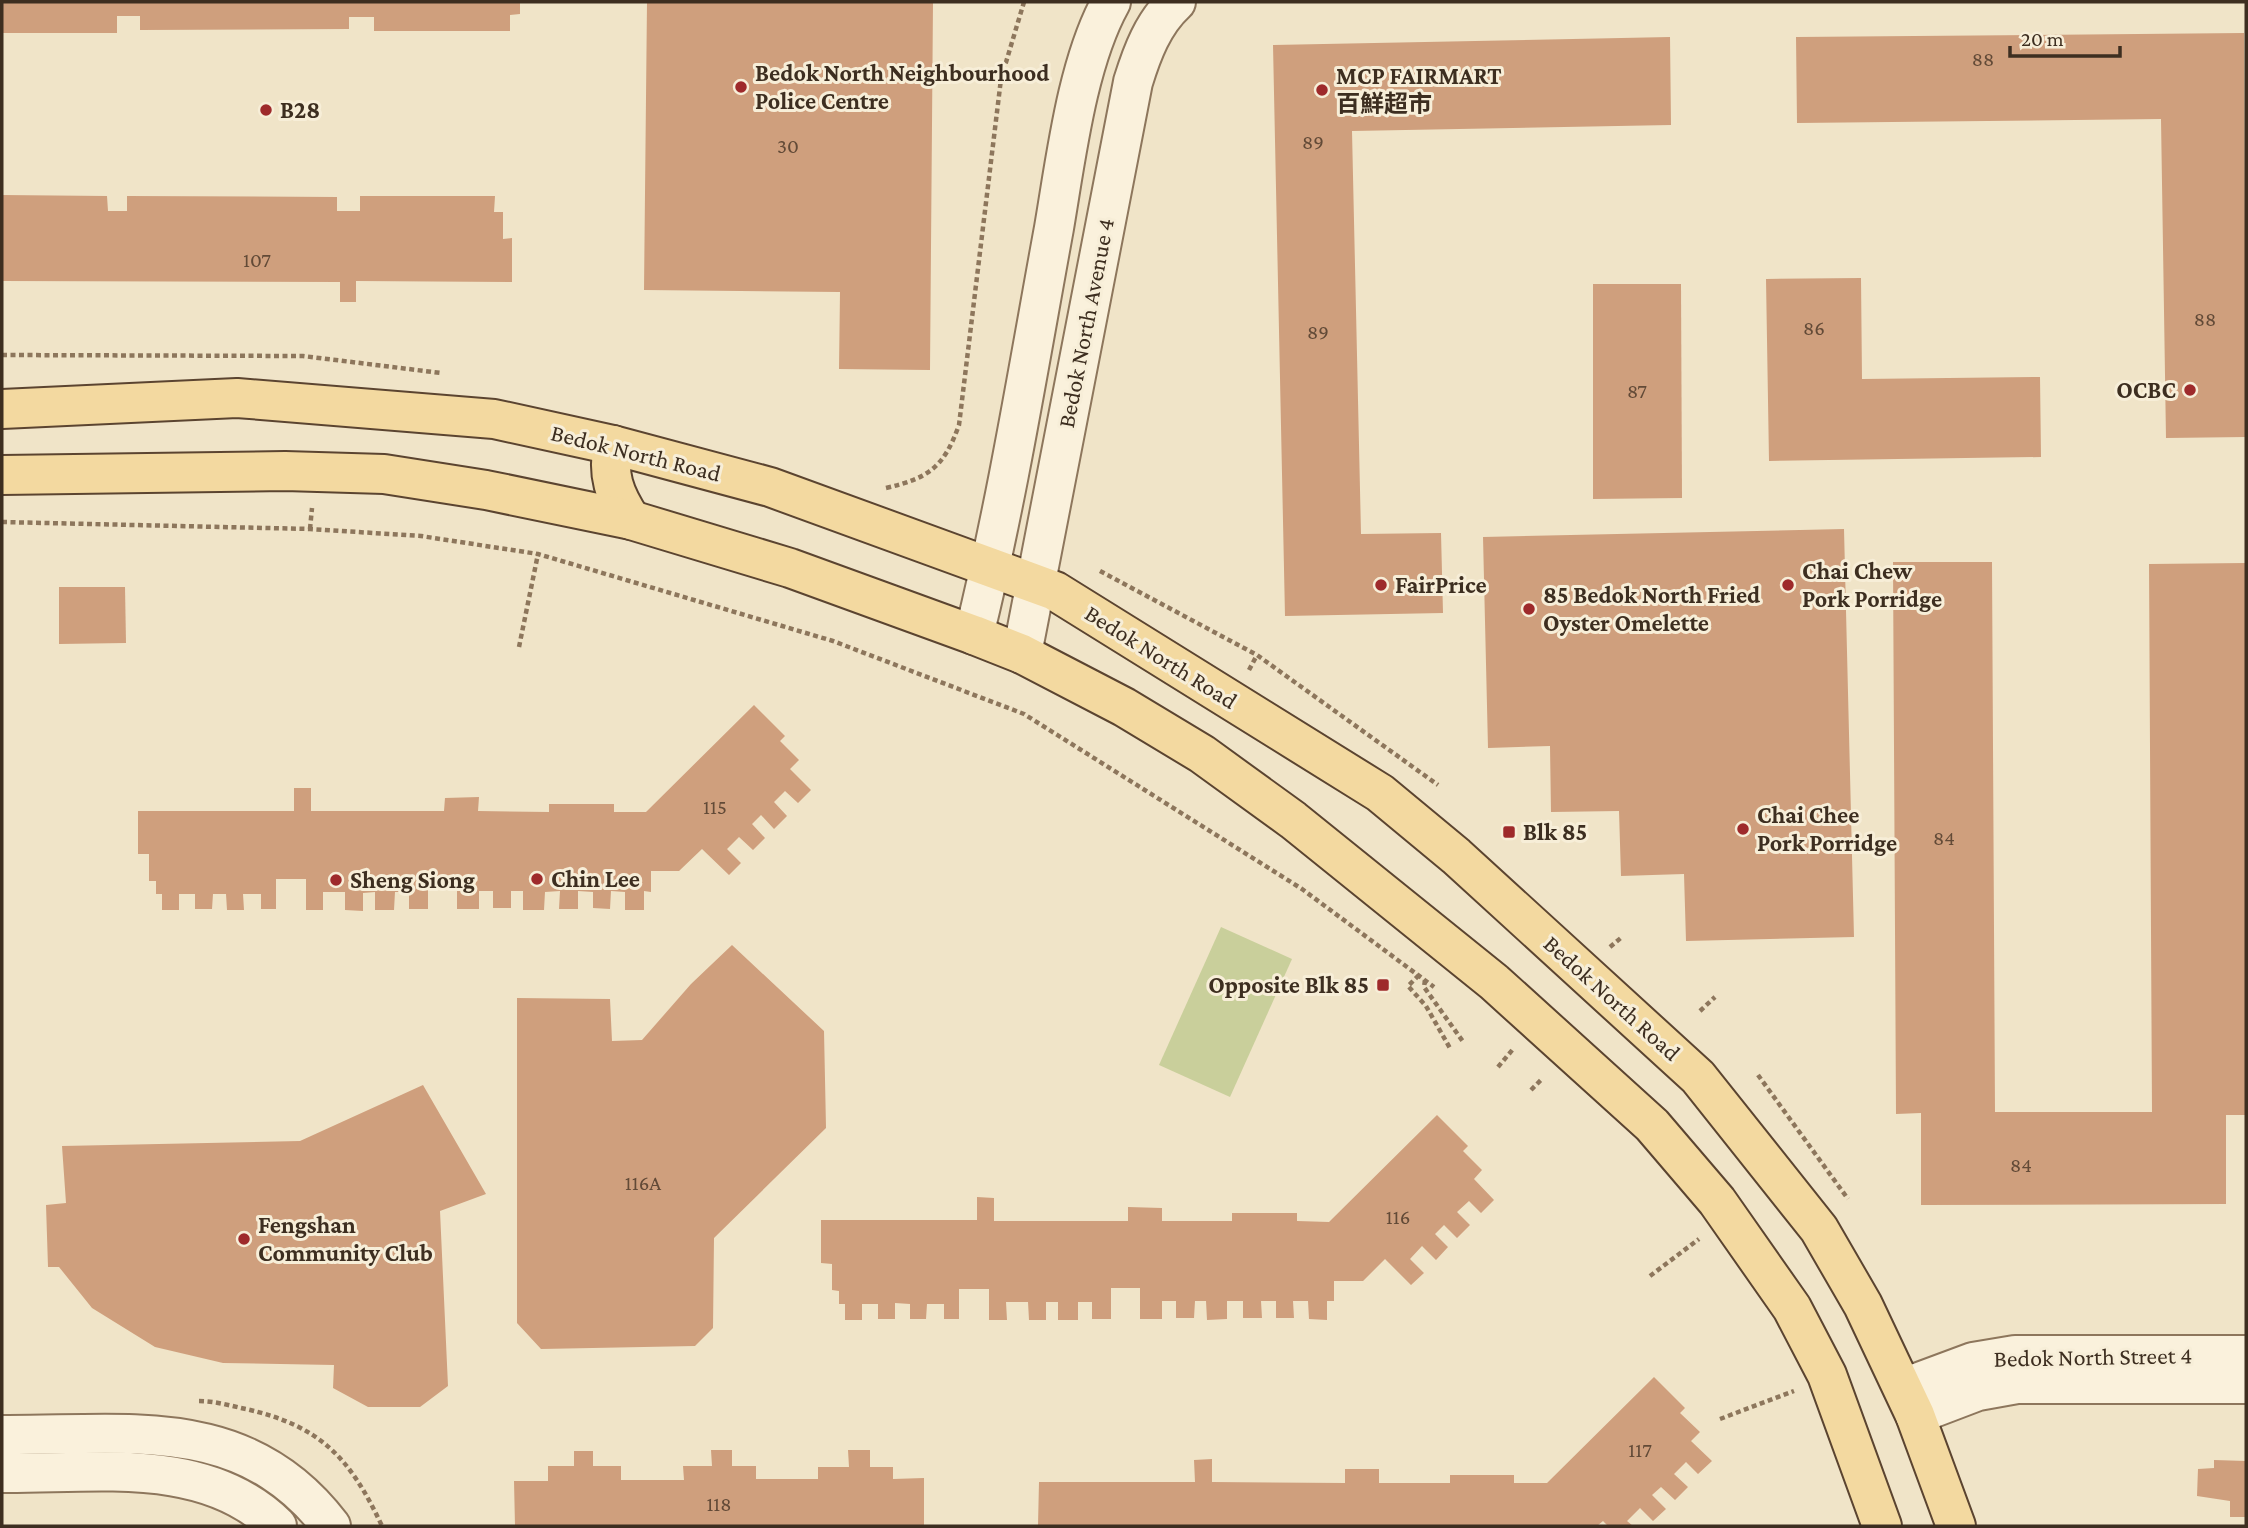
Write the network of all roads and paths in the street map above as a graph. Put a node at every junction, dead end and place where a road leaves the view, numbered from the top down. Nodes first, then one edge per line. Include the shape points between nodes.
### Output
1 (1024, 2) edge
2 (1111, 2) edge
3 (1175, 2) edge
4 (2, 409) edge
5 (612, 445) junction
6 (2, 475) edge
7 (883, 489) dead end
8 (631, 520) junction
9 (2, 522) edge
10 (538, 554) junction
11 (991, 566) junction
12 (1092, 566) dead end
13 (1038, 584) junction
14 (974, 635) junction
15 (519, 646) dead end
16 (1022, 654) junction
17 (1438, 785) dead end
18 (1419, 975) junction
19 (1425, 980) junction
20 (1436, 988) dead end
21 (1715, 997) dead end
22 (1700, 1010) dead end
23 (1504, 1042) dead end
24 (1464, 1043) dead end
25 (1451, 1050) dead end
26 (1513, 1050) junction
27 (1523, 1059) dead end
28 (1498, 1068) dead end
29 (1533, 1068) dead end
30 (1544, 1077) junction
31 (1552, 1084) dead end
32 (1531, 1090) dead end
33 (1701, 1238) dead end
34 (1650, 1276) dead end
35 (2246, 1355) edge
36 (2246, 1384) edge
37 (1796, 1391) dead end
38 (1909, 1401) junction
39 (1720, 1419) dead end
40 (2, 1435) edge
41 (2, 1474) edge
42 (277, 1526) edge
43 (331, 1526) edge
44 (1882, 1526) edge
45 (1956, 1526) edge

1 - 7 path via 1001,79 959,425 950,450 933,470 914,481
2 - 11 street, Bedok North Avenue 4 via 1093,46 1070,139
3 - 13 street, Bedok North Avenue 4 via 1154,28 1133,82
4 - 5 main road, Bedok North Road via 237,398 494,419
5 - 8 main road via 612,485
5 - 11 main road, Bedok North Road via 770,487
6 - 8 main road via 384,474
8 - 14 main road via 790,568
9 - 10 path via 310,528 421,536
10 - 15 path
10 - 18 path via 833,642 1024,714 1302,889
11 - 13 main road, Bedok North Road
11 - 14 street, Bedok North Avenue 4
12 - 17 path via 1257,654
13 - 16 street, Bedok North Avenue 4
13 - 38 main road, Bedok North Road via 1380,793 1456,856 1698,1077 1819,1228
14 - 16 main road
16 - 44 main road via 1202,754 1293,820 1494,982 1652,1125 1717,1201 1792,1308 1827,1375
18 - 19 path
18 - 25 path via 1408,986 1426,1006
19 - 20 path
19 - 24 path via 1424,988
21 - 22 path
23 - 26 path
26 - 27 path
26 - 28 path
29 - 30 path
30 - 31 path
30 - 32 path
33 - 34 path
35 - 38 street, Bedok North Street 4 via 2015,1355 1972,1362
36 - 38 street, Bedok North Street 4 via 2017,1384
37 - 39 path
38 - 45 main road, Bedok North Road
40 - 43 street via 174,1436 208,1442 272,1469 305,1496
41 - 42 street via 183,1477 235,1495

